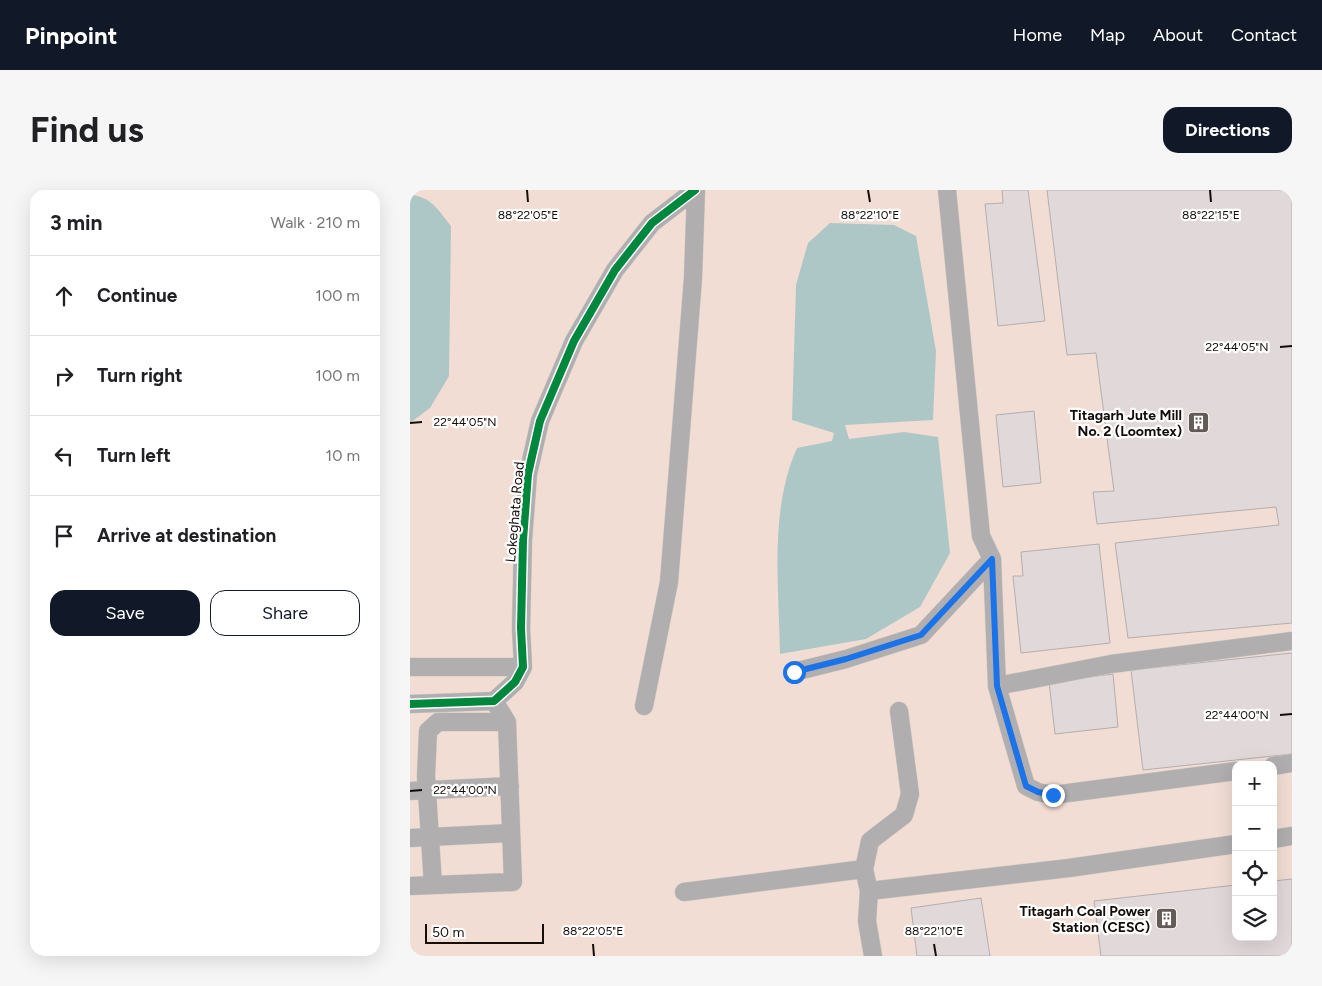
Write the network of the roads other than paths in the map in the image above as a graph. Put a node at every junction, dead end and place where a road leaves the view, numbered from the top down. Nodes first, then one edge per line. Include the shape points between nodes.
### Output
1 (695, 190) edge
2 (947, 190) edge
3 (992, 559) junction
4 (1292, 641) edge
5 (410, 667) edge
6 (524, 667) junction
7 (794, 672) dead end
8 (997, 686) junction
9 (494, 701) junction
10 (410, 704) edge
11 (644, 706) dead end
12 (899, 711) dead end
13 (507, 722) junction
14 (1292, 763) edge
15 (1277, 765) edge
16 (1232, 772) edge
17 (510, 786) junction
18 (418, 791) edge
19 (511, 833) junction
20 (1292, 836) edge
21 (430, 837) junction
22 (410, 838) edge
23 (1277, 838) edge
24 (1232, 845) edge
25 (864, 869) junction
26 (433, 885) junction
27 (410, 886) edge
28 (869, 891) junction
29 (684, 892) dead end
30 (873, 956) edge

1 - 6 street, Lokeghata Road via 652,223 615,270 574,341 540,420 528,474 523,540 521,628
1 - 11 street via 693,278 669,582
2 - 3 street via 981,536
3 - 7 street via 921,635
3 - 8 street
4 - 8 street via 1111,664
5 - 6 street
6 - 9 street via 515,682
8 - 16 street via 1026,786 1038,792 1053,795
9 - 10 street
9 - 13 street
12 - 25 street via 910,794 904,815 870,841
13 - 17 street
13 - 18 street via 438,722 428,731
14 - 15 street
17 - 18 street
17 - 19 street
18 - 21 street
19 - 21 street
19 - 26 street via 513,882
20 - 23 street
21 - 22 street
21 - 26 street
24 - 28 street via 1069,868
25 - 28 street
25 - 29 street
26 - 27 street
28 - 30 street via 867,921

